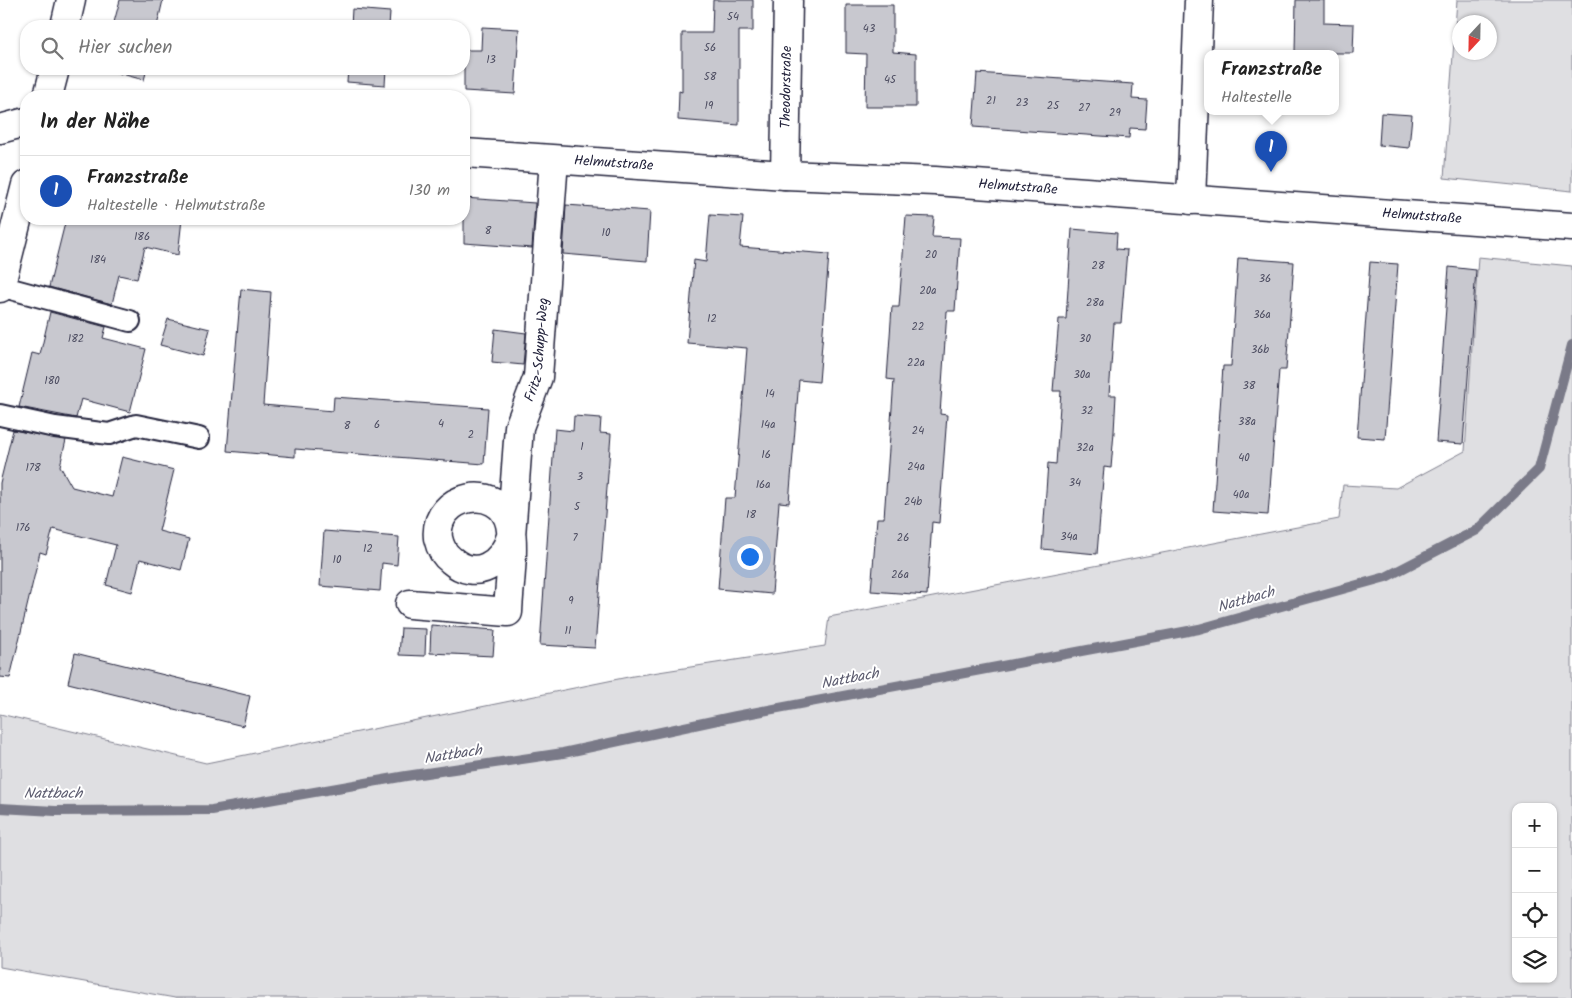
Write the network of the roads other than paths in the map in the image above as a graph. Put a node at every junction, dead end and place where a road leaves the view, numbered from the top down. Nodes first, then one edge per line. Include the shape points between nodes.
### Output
1 (71, 0) edge
2 (788, 0) edge
3 (1199, 0) edge
4 (66, 20) edge
5 (53, 75) edge
6 (50, 90) edge
7 (20, 124) edge
8 (0, 129) edge
9 (470, 153) edge
10 (554, 160) junction
11 (785, 175) junction
12 (1191, 200) junction
13 (20, 208) edge
14 (1562, 227) edge
15 (0, 287) edge
16 (130, 321) dead end
17 (0, 415) edge
18 (199, 438) dead end
19 (410, 604) dead end

1 - 4 street
2 - 11 street, Theodorstraße
3 - 12 street
5 - 6 street
7 - 8 street
9 - 10 street, Helmutstraße
10 - 11 street, Helmutstraße
10 - 19 street, Fritz-Schupp-Weg via 538,377 519,426 508,612
11 - 12 street, Helmutstraße via 936,181
12 - 14 street, Helmutstraße
13 - 15 street
15 - 16 lane
17 - 18 lane via 109,434 136,425

